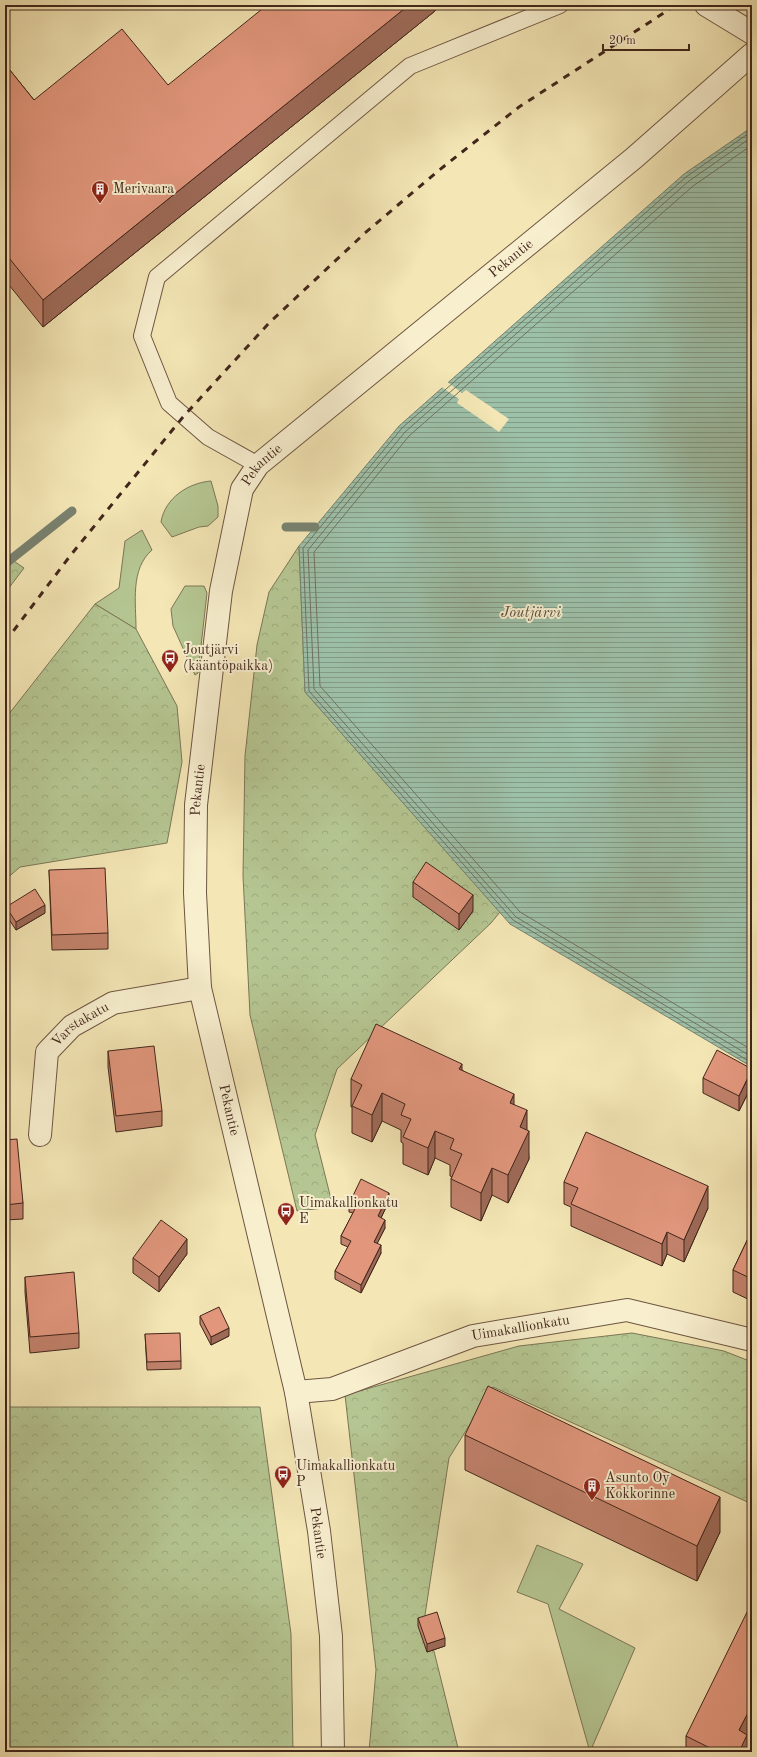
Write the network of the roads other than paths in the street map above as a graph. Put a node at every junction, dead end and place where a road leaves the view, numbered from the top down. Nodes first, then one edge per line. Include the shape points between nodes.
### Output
1 (560, 5) edge
2 (706, 5) edge
3 (752, 33) edge
4 (752, 54) edge
5 (258, 465) junction
6 (200, 988) junction
7 (40, 1135) dead end
8 (752, 1340) edge
9 (296, 1392) junction
10 (334, 1752) edge

1 - 5 lane via 410,66 157,277 142,336 168,403 208,437
2 - 3 street
4 - 5 street, Pekantie via 634,158
5 - 6 street, Pekantie via 242,489 221,591 196,805 195,893
6 - 7 street, Varstakatu via 113,1003 72,1026 46,1052
6 - 9 street, Pekantie
8 - 9 street, Uimakallionkatu via 627,1310 473,1336 332,1389
9 - 10 street, Pekantie via 319,1531 331,1636

